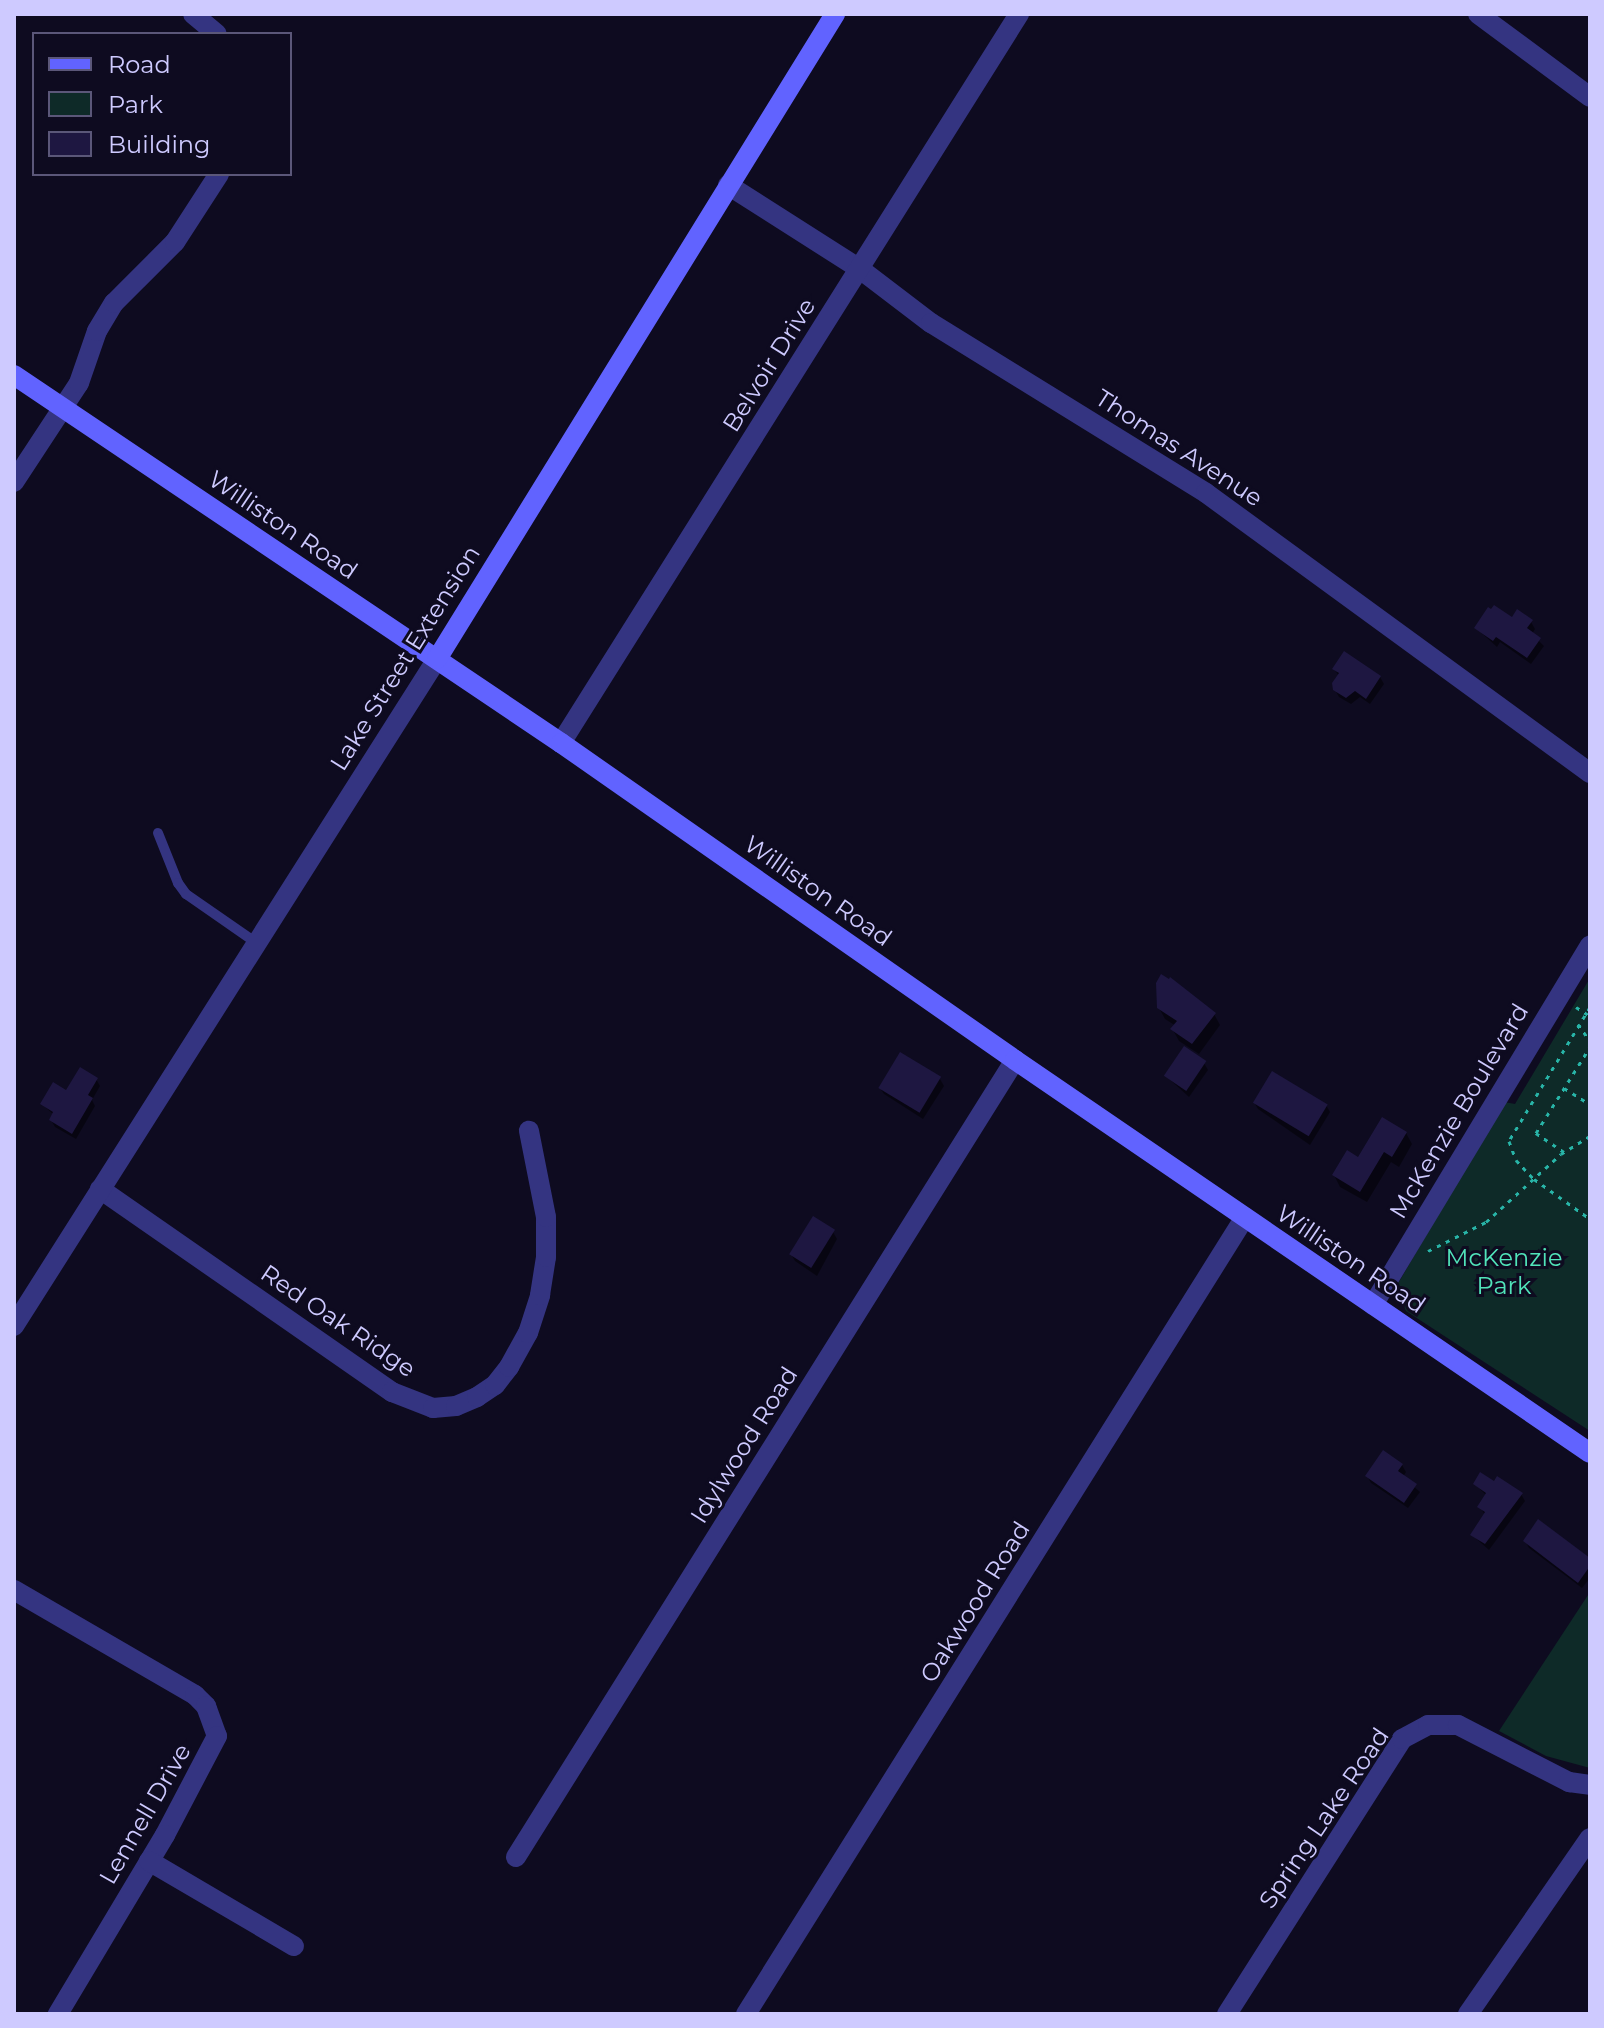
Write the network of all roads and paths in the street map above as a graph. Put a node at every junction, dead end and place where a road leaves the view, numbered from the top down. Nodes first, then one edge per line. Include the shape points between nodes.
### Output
1 (193, 14) edge
2 (835, 14) edge
3 (1019, 14) edge
4 (1478, 14) edge
5 (215, 32) edge
6 (1590, 97) edge
7 (218, 176) edge
8 (728, 185) junction
9 (860, 269) junction
10 (14, 375) edge
11 (61, 408) junction
12 (14, 482) edge
13 (437, 659) junction
14 (561, 743) junction
15 (1590, 773) edge
16 (158, 833) dead end
17 (255, 942) junction
18 (1590, 945) edge
19 (1590, 1007) edge
20 (1578, 1024) junction
21 (1590, 1041) edge
22 (1590, 1047) edge
23 (1015, 1060) junction
24 (1564, 1088) junction
25 (1589, 1102) edge
26 (529, 1131) dead end
27 (1590, 1136) edge
28 (1564, 1152) junction
29 (1534, 1179) junction
30 (100, 1189) junction
31 (1245, 1217) junction
32 (1590, 1219) edge
33 (1419, 1256) dead end
34 (1373, 1305) junction
35 (14, 1326) edge
36 (1590, 1453) edge
37 (14, 1590) edge
38 (1590, 1785) edge
39 (1590, 1838) edge
40 (516, 1857) dead end
41 (149, 1861) junction
42 (294, 1946) dead end
43 (58, 2014) edge
44 (746, 2014) edge
45 (1227, 2014) edge
46 (1468, 2014) edge

1 - 5 street
2 - 8 main road, Lake Street Extension
3 - 9 street, Belvoir Drive
4 - 6 street
7 - 11 street via 175,242 114,303 97,331 79,383
8 - 9 street, Thomas Avenue
8 - 13 main road, Lake Street Extension
9 - 14 street, Belvoir Drive
9 - 15 street, Thomas Avenue via 931,323 1206,493
10 - 11 main road, Williston Road
11 - 12 street
11 - 13 main road, Williston Road
13 - 14 main road, Williston Road
13 - 17 street, Lake Street Extension
14 - 23 main road, Williston Road
16 - 17 lane via 186,894
17 - 30 street, Lake Street Extension
18 - 34 street, McKenzie Boulevard
19 - 20 path
20 - 21 path
20 - 29 path via 1509,1141 1516,1160
22 - 24 path
23 - 31 main road, Williston Road
23 - 40 street, Idylwood Road
24 - 25 path
24 - 28 path via 1536,1133
26 - 30 street, Red Oak Ridge via 546,1217 540,1295 528,1333 509,1367 495,1385 456,1406 433,1408 392,1392
27 - 28 path
28 - 29 path
29 - 32 path
29 - 33 path via 1486,1222
30 - 35 street, Lake Street Extension
31 - 34 main road, Williston Road
31 - 44 street, Oakwood Road
34 - 36 main road, Williston Road
37 - 41 street, Lennell Drive via 195,1695 214,1721 217,1736 211,1753
38 - 45 street, Spring Lake Road via 1569,1782 1458,1725 1428,1725 1402,1739
39 - 46 street
41 - 42 street
41 - 43 street, Lennell Drive

